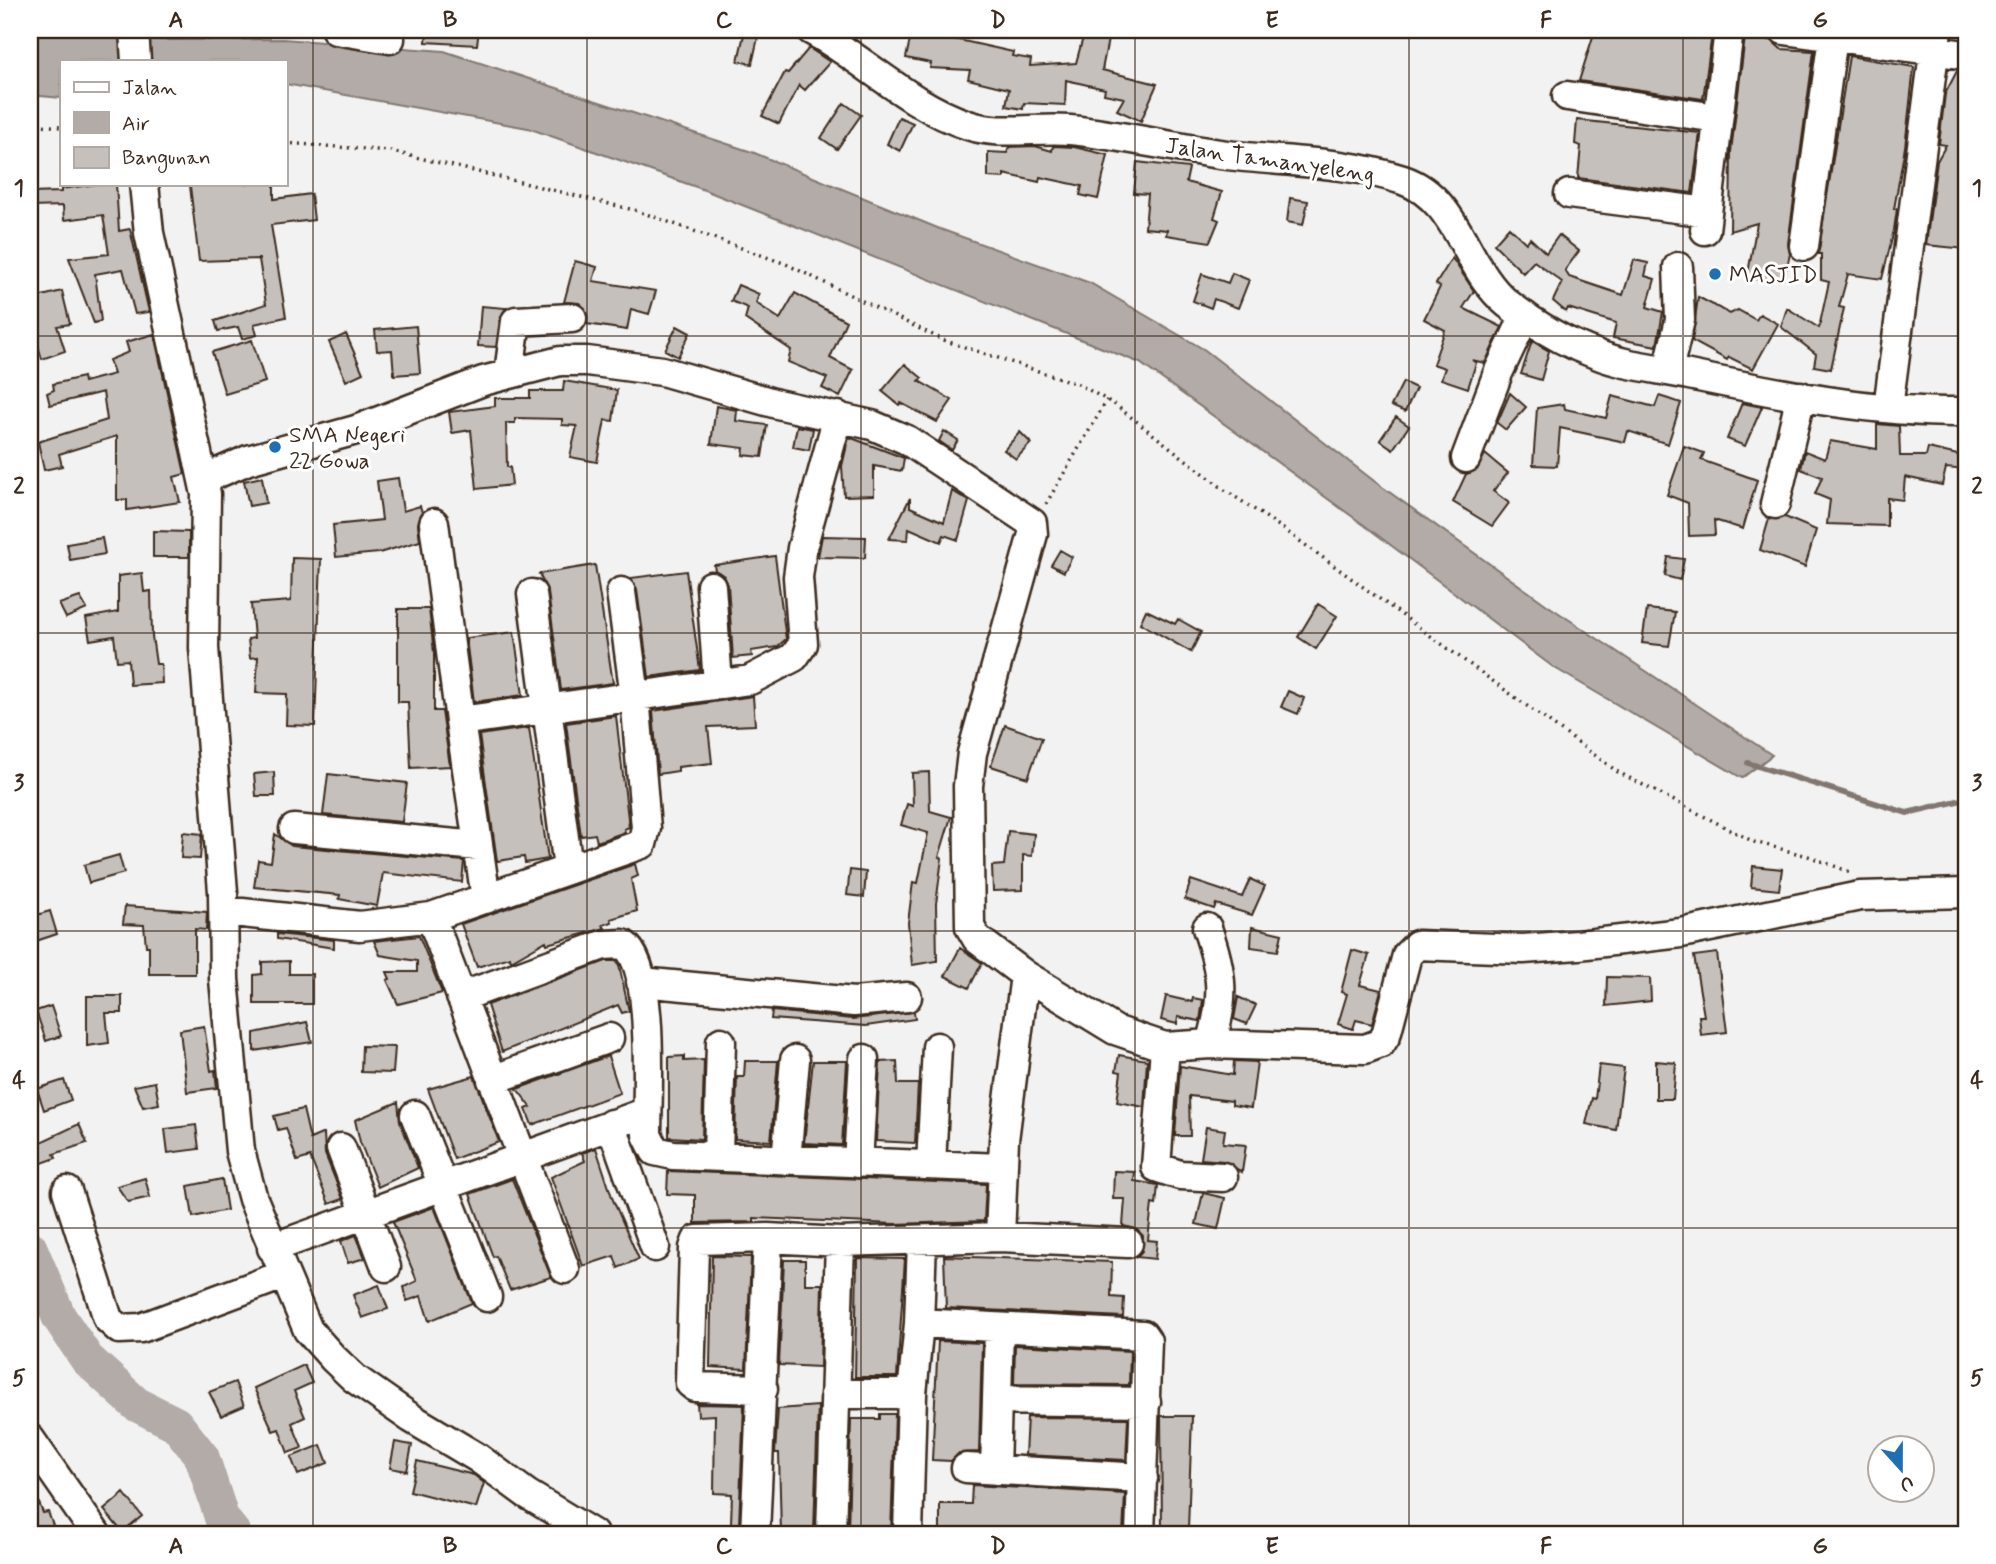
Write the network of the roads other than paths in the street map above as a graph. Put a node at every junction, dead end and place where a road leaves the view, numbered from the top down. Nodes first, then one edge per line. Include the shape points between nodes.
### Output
1 (134, 30) edge
2 (335, 30) edge
3 (811, 30) edge
4 (1729, 30) edge
5 (1784, 30) edge
6 (1833, 37) junction
7 (390, 39) dead end
8 (1936, 40) edge
9 (1966, 55) edge
10 (136, 60) edge
11 (1567, 96) dead end
12 (1717, 118) junction
13 (144, 186) edge
14 (1569, 194) dead end
15 (1804, 246) dead end
16 (1678, 267) dead end
17 (1525, 316) junction
18 (572, 318) dead end
19 (1668, 370) junction
20 (509, 373) junction
21 (1801, 396) junction
22 (1888, 408) junction
23 (1966, 412) edge
24 (838, 416) junction
25 (1466, 458) dead end
26 (204, 479) junction
27 (1775, 504) dead end
28 (434, 523) dead end
29 (711, 586) dead end
30 (621, 592) dead end
31 (533, 594) dead end
32 (718, 684) junction
33 (635, 696) junction
34 (547, 709) junction
35 (460, 721) junction
36 (294, 829) dead end
37 (478, 846) junction
38 (568, 868) junction
39 (1966, 893) edge
40 (486, 899) junction
41 (224, 911) junction
42 (431, 917) junction
43 (1207, 928) dead end
44 (1025, 975) junction
45 (641, 982) junction
46 (907, 997) dead end
47 (461, 998) junction
48 (609, 1038) dead end
49 (721, 1042) dead end
50 (1211, 1044) junction
51 (937, 1047) dead end
52 (1165, 1047) junction
53 (864, 1059) dead end
54 (795, 1060) dead end
55 (492, 1080) junction
56 (647, 1112) junction
57 (415, 1115) dead end
58 (611, 1124) junction
59 (341, 1148) dead end
60 (718, 1156) junction
61 (521, 1157) junction
62 (786, 1160) junction
63 (858, 1163) junction
64 (931, 1165) junction
65 (1002, 1168) junction
66 (1223, 1177) dead end
67 (443, 1186) junction
68 (67, 1191) dead end
69 (366, 1216) junction
70 (1000, 1237) junction
71 (768, 1238) junction
72 (922, 1241) junction
73 (840, 1242) junction
74 (1128, 1243) dead end
75 (655, 1247) dead end
76 (272, 1248) junction
77 (386, 1268) dead end
78 (565, 1269) dead end
79 (283, 1275) junction
80 (487, 1297) dead end
81 (919, 1323) junction
82 (999, 1328) junction
83 (763, 1389) junction
84 (835, 1394) junction
85 (912, 1394) junction
86 (997, 1400) junction
87 (1146, 1402) junction
88 (30, 1439) edge
89 (966, 1468) dead end
90 (995, 1471) junction
91 (1143, 1478) junction
92 (96, 1534) edge
93 (593, 1534) edge
94 (755, 1534) edge
95 (831, 1534) edge
96 (908, 1534) edge
97 (1140, 1534) edge

1 - 10 street
2 - 7 street
3 - 17 street, Jalan Tamanyeleng via 919,102 971,126 1090,132 1227,155 1323,163 1402,180 1432,197 1491,288
4 - 12 street
5 - 6 street
6 - 8 street
6 - 15 street
8 - 9 street
8 - 22 street
11 - 12 street
12 - 14 street via 1706,221
13 - 26 street via 149,233
16 - 19 street via 1680,320
17 - 19 street, Jalan Tamanyeleng via 1598,356
17 - 25 street
18 - 20 street via 516,321
19 - 21 street, Jalan Tamanyeleng
20 - 24 street via 560,360 602,362 662,371
20 - 26 street via 356,429 248,460
21 - 22 street, Jalan Tamanyeleng
21 - 27 street
22 - 23 street, Jalan Tamanyeleng
24 - 32 street via 802,548 798,577 801,650 761,675
24 - 44 street via 907,440 1027,517 1034,528 972,753 968,786 970,928 977,939
26 - 41 street via 205,671
28 - 35 street
29 - 32 street
30 - 33 street
31 - 34 street
32 - 33 street
33 - 34 street
33 - 38 street via 645,841
34 - 35 street
34 - 38 street
35 - 37 street
36 - 37 street
37 - 40 street
38 - 40 street
39 - 50 street via 1860,896 1705,928 1578,945 1523,949 1424,944 1410,949 1386,1035 1372,1048
40 - 42 street
41 - 42 street via 360,926
41 - 76 street via 224,979 240,1151
42 - 47 street
43 - 50 street via 1221,972 1223,998
44 - 52 street via 1115,1030
44 - 65 street
45 - 46 street via 854,1002
45 - 47 street via 629,947 617,942
45 - 56 street via 646,1006
47 - 55 street
48 - 55 street
49 - 60 street
50 - 52 street
51 - 64 street
52 - 66 street via 1156,1167 1180,1175
53 - 63 street
54 - 62 street
55 - 61 street
56 - 58 street
56 - 60 street via 655,1152
57 - 67 street
58 - 61 street
58 - 75 street
59 - 69 street
60 - 62 street
61 - 67 street
61 - 78 street
62 - 63 street
63 - 64 street
64 - 65 street
65 - 70 street
67 - 69 street
67 - 80 street
68 - 79 street via 108,1319 119,1329 141,1328
69 - 76 street
69 - 77 street
70 - 72 street
70 - 74 street
71 - 73 street
71 - 83 street
71 - 83 street via 704,1237 695,1243 689,1379 695,1387
72 - 73 street
72 - 81 street
73 - 84 street
76 - 79 street
79 - 93 street via 308,1330 354,1378
81 - 82 street
81 - 85 street
82 - 86 street
82 - 87 street via 1143,1335 1147,1341
83 - 94 street
84 - 85 street
84 - 95 street
85 - 96 street
86 - 87 street
86 - 90 street
87 - 91 street
88 - 92 street
89 - 90 street
90 - 91 street
91 - 97 street

